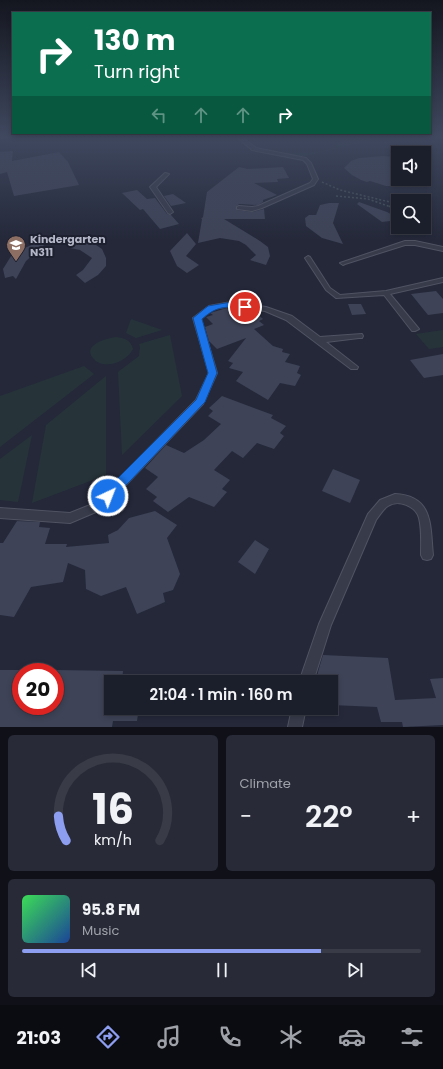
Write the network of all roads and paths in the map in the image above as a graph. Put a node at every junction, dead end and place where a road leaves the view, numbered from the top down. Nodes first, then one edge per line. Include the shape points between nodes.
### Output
1 (313, 172) edge
2 (167, 174) dead end
3 (316, 179) junction
4 (336, 196) dead end
5 (391, 201) edge
6 (239, 208) dead end
7 (391, 208) edge
8 (170, 212) dead end
9 (443, 249) edge
10 (308, 258) dead end
11 (343, 263) dead end
12 (443, 280) edge
13 (386, 294) junction
14 (415, 329) dead end
15 (359, 336) dead end
16 (317, 340) junction
17 (354, 368) dead end
18 (0, 513) edge
19 (427, 555) dead end
20 (308, 675) edge
21 (298, 715) edge
22 (295, 727) edge

1 - 3 lane
2 - 8 lane via 153,187
3 - 5 path via 334,188
3 - 6 lane via 312,184 260,207
4 - 7 path via 352,196 381,203
9 - 11 lane via 406,243
10 - 13 lane via 328,289 338,297
12 - 13 lane
13 - 14 lane
15 - 16 lane
16 - 17 lane
16 - 18 lane via 289,318 266,309 231,304 210,307 197,318 212,373 200,402 99,506 70,518
19 - 20 lane via 424,516 418,508 411,502 398,498 384,502 372,517 328,617
21 - 22 lane

